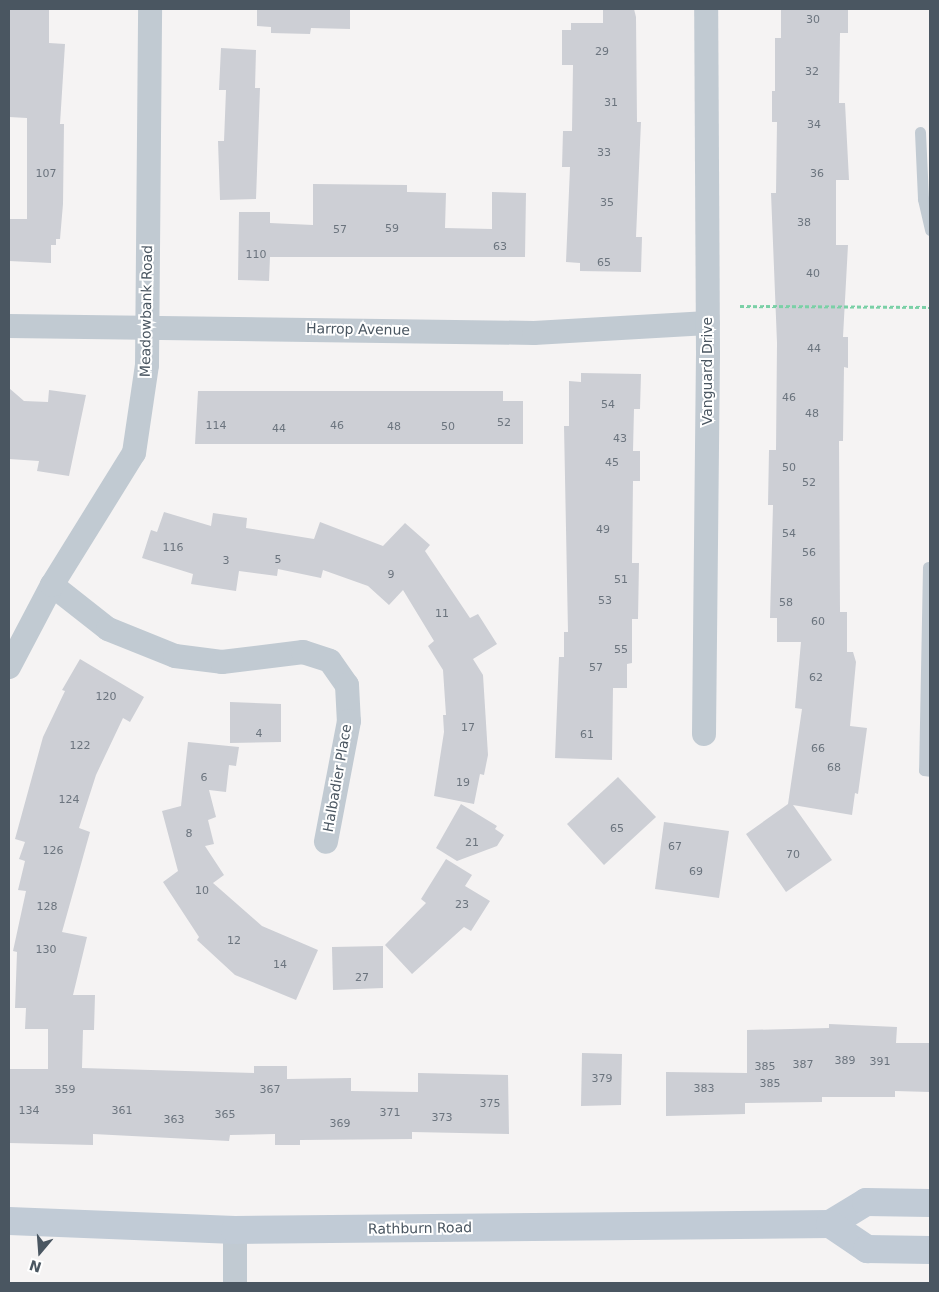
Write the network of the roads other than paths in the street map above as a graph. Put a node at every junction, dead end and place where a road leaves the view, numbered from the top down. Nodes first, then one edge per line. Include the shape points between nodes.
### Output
1 (150, 9) edge
2 (706, 9) edge
3 (920, 132) dead end
4 (930, 230) edge
5 (708, 322) junction
6 (9, 326) edge
7 (146, 326) junction
8 (928, 567) dead end
9 (52, 584) junction
10 (929, 619) edge
11 (9, 667) edge
12 (704, 734) dead end
13 (930, 771) edge
14 (326, 842) dead end
15 (930, 1203) edge
16 (9, 1221) edge
17 (830, 1224) junction
18 (235, 1230) junction
19 (930, 1250) edge
20 (235, 1283) edge

1 - 7 street, Meadowbank Road
2 - 5 street, Vanguard Drive
3 - 4 lane via 923,199
5 - 7 street, Harrop Avenue via 534,333
5 - 12 street, Vanguard Drive
6 - 7 street, Harrop Avenue
7 - 9 street, Meadowbank Road via 147,370 134,453
8 - 10 lane
9 - 11 street, Meadowbank Road
9 - 14 street, Halbadier Place via 108,629 175,656 222,662 303,652 330,661 347,685 349,721
10 - 13 lane via 924,770
15 - 17 street via 866,1202
16 - 18 street, Rathburn Road
17 - 18 street, Rathburn Road
17 - 19 street via 867,1249
18 - 20 street

